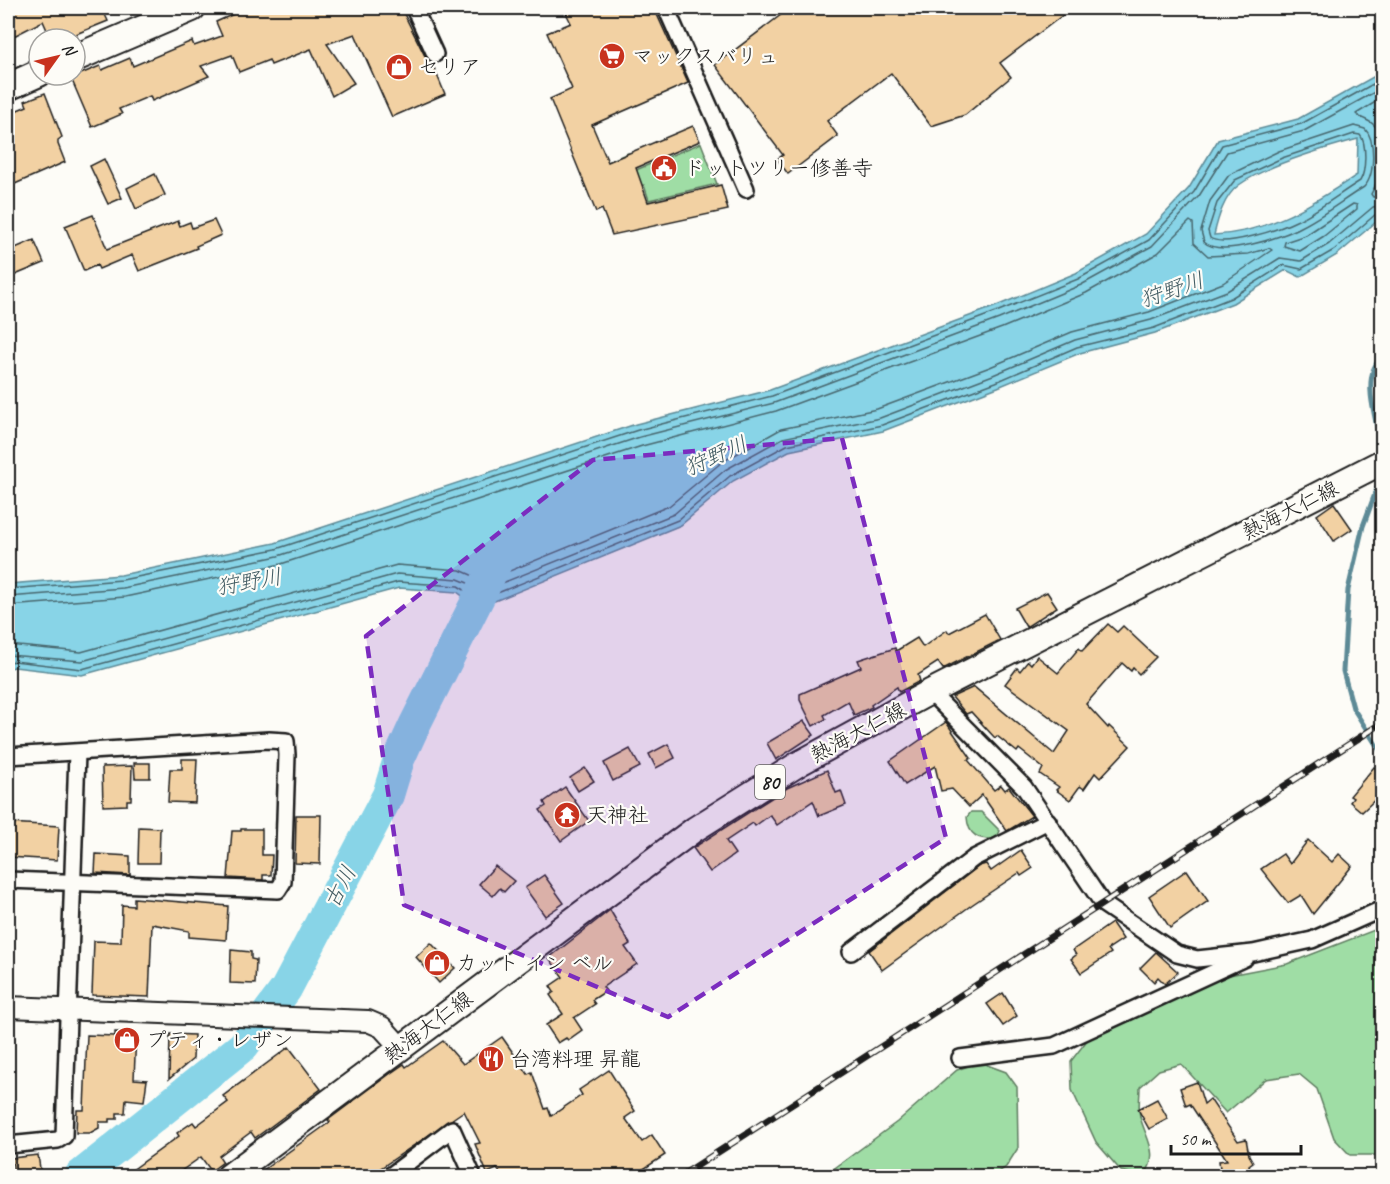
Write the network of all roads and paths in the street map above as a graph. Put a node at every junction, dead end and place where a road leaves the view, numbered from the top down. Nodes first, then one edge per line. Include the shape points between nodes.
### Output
1 (192, 8) edge
2 (414, 8) edge
3 (666, 8) edge
4 (87, 53) edge
5 (435, 54) dead end
6 (27, 78) edge
7 (8, 87) edge
8 (746, 189) dead end
9 (1373, 467) edge
10 (930, 692) junction
11 (77, 753) junction
12 (8, 756) edge
13 (1048, 821) junction
14 (8, 880) edge
15 (74, 883) junction
16 (1383, 909) edge
17 (851, 952) dead end
18 (1253, 953) junction
19 (8, 1007) edge
20 (69, 1011) junction
21 (400, 1047) junction
22 (960, 1058) dead end
23 (8, 1145) edge
24 (229, 1176) edge
25 (390, 1176) edge
26 (473, 1176) edge

1 - 4 highway
2 - 5 street
3 - 8 street
6 - 7 highway
9 - 10 main road, 熱海大仁線 / 80
10 - 13 street via 1024,787
10 - 21 main road, 熱海大仁線 / 80 via 801,763 695,829
11 - 12 street
11 - 15 street
11 - 15 street via 269,740 286,741 287,754 283,882 278,890
13 - 17 street via 974,858
13 - 18 street via 1102,904 1177,954 1197,959
14 - 15 street
15 - 20 street
16 - 18 street via 1312,940
18 - 22 street via 1054,1046
19 - 20 street
20 - 21 street via 368,1021 382,1028
20 - 23 street via 64,1136
21 - 24 main road, 熱海大仁線 / 80
25 - 26 street via 452,1129

